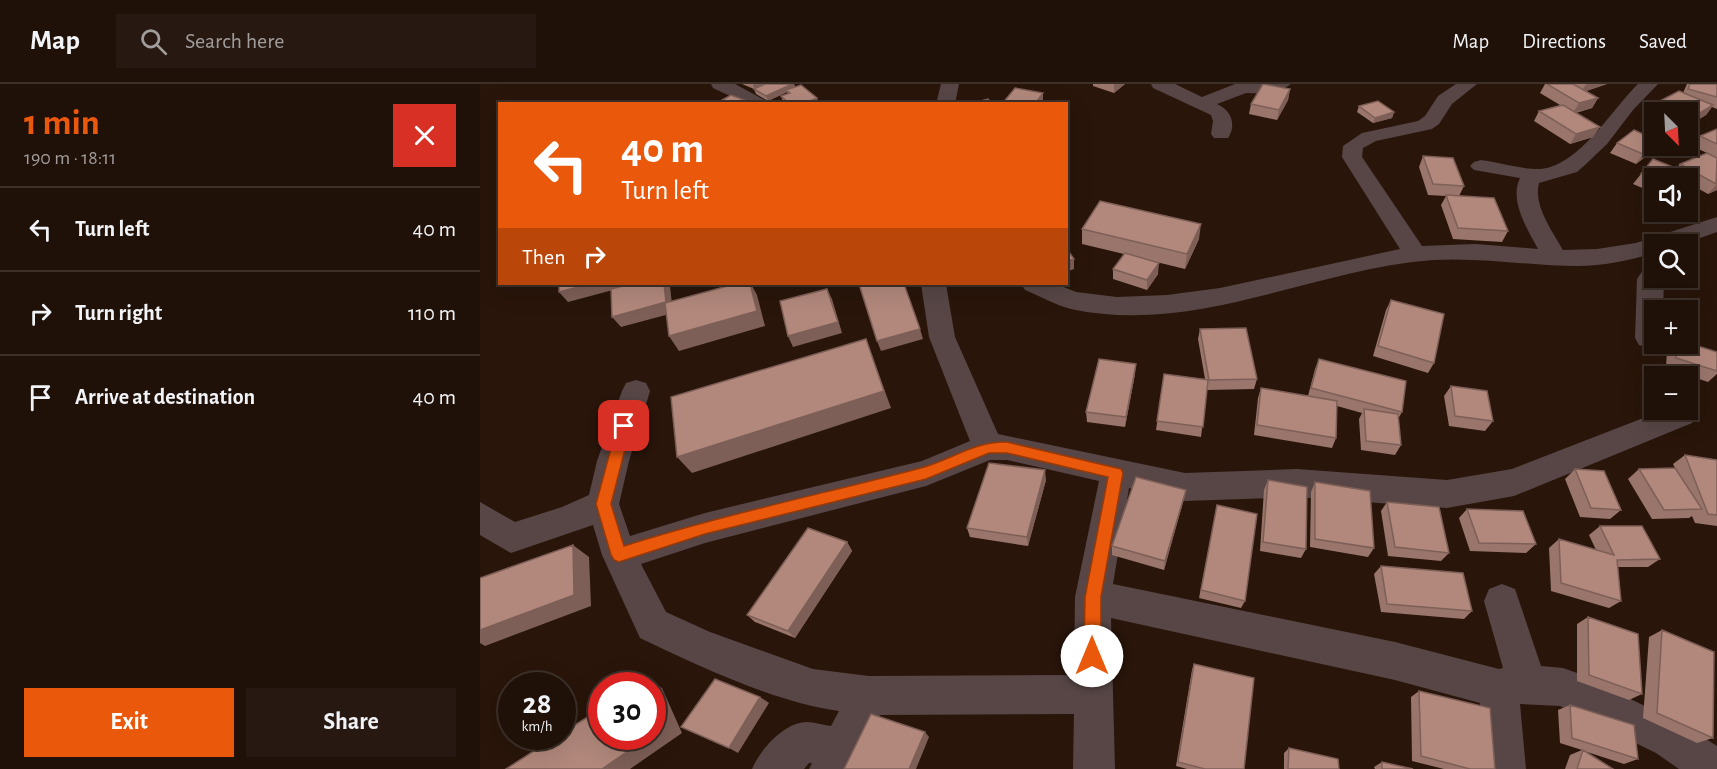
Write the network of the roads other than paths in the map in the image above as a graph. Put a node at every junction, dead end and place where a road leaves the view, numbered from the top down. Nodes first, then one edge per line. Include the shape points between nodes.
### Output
1 (720, 84) edge
2 (950, 84) edge
3 (1160, 84) edge
4 (1282, 84) edge
5 (1468, 84) edge
6 (1649, 84) edge
7 (760, 102) edge
8 (946, 102) edge
9 (1202, 103) junction
10 (1221, 134) dead end
11 (1481, 166) dead end
12 (1540, 176) junction
13 (1717, 224) edge
14 (1692, 234) edge
15 (1644, 248) edge
16 (1415, 254) junction
17 (1554, 256) junction
18 (933, 285) edge
19 (1036, 285) edge
20 (636, 391) dead end
21 (1669, 420) edge
22 (988, 447) junction
23 (1116, 473) junction
24 (603, 504) junction
25 (480, 517) edge
26 (619, 555) junction
27 (1093, 597) junction
28 (1502, 601) dead end
29 (1513, 686) junction
30 (1092, 695) junction
31 (869, 696) junction
32 (834, 759) edge
33 (773, 769) edge
34 (1094, 769) edge
35 (1505, 769) edge
36 (1715, 769) edge

1 - 7 street
2 - 8 street
3 - 9 street
4 - 9 street via 1268,90 1244,87
5 - 16 street via 1445,100 1435,118 1424,125 1403,133 1374,136 1353,146 1352,157
6 - 12 street via 1578,161
9 - 10 street via 1220,112
11 - 12 street
12 - 17 street via 1530,179 1525,192
13 - 14 street
15 - 17 street via 1580,258
16 - 17 street
16 - 19 street via 1202,299 1137,308 1077,302
18 - 22 street via 942,337
20 - 24 street
21 - 23 street via 1514,482 1447,494 1297,483 1185,487
22 - 23 street via 1007,447
22 - 26 street via 926,472 705,528
23 - 27 street
24 - 25 street via 569,520 511,538
24 - 26 street
26 - 31 street via 653,625 705,649 813,688
27 - 29 street
27 - 30 street
28 - 29 street
29 - 35 street
29 - 36 street via 1563,687 1670,739
30 - 31 street
30 - 34 street
31 - 32 street
32 - 33 street via 805,740

